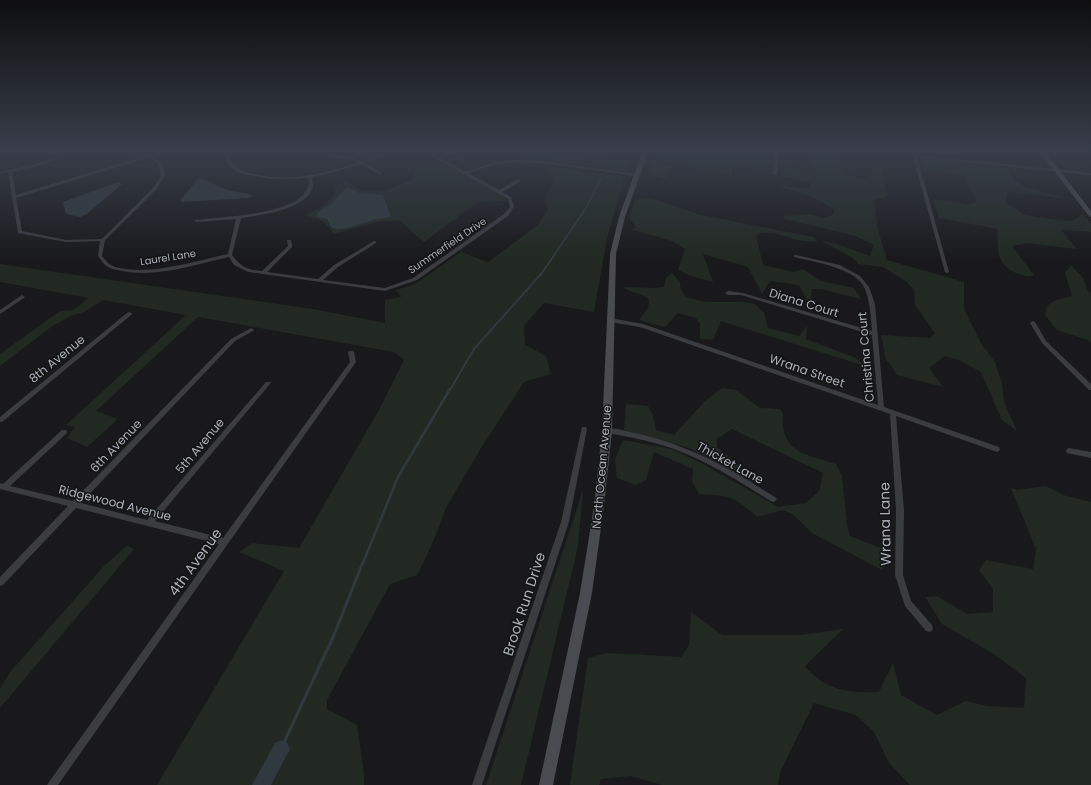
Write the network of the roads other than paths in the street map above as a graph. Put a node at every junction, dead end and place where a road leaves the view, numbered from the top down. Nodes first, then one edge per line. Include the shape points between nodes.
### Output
1 (12, 187) edge
2 (48, 187) edge
3 (157, 187) edge
4 (311, 187) edge
5 (492, 187) edge
6 (509, 187) edge
7 (633, 187) edge
8 (923, 187) edge
9 (1069, 187) edge
10 (500, 191) junction
11 (14, 197) junction
12 (1091, 215) edge
13 (239, 217) junction
14 (197, 221) dead end
15 (103, 240) junction
16 (289, 241) dead end
17 (374, 242) dead end
18 (230, 255) junction
19 (796, 256) dead end
20 (947, 272) dead end
21 (263, 273) junction
22 (319, 281) junction
23 (728, 294) dead end
24 (22, 297) dead end
25 (0, 312) edge
26 (129, 314) dead end
27 (610, 320) junction
28 (1033, 323) dead end
29 (251, 330) dead end
30 (874, 334) junction
31 (351, 352) dead end
32 (268, 383) dead end
33 (1091, 388) edge
34 (881, 409) junction
35 (892, 412) junction
36 (0, 420) edge
37 (584, 429) dead end
38 (607, 431) junction
39 (64, 432) dead end
40 (996, 449) dead end
41 (1069, 451) dead end
42 (1091, 455) edge
43 (2, 486) edge
44 (772, 499) dead end
45 (75, 504) junction
46 (149, 523) junction
47 (225, 542) junction
48 (0, 582) edge
49 (929, 628) dead end
50 (52, 785) edge
51 (477, 785) edge
52 (546, 785) edge

1 - 11 street
2 - 11 street
3 - 15 street
4 - 13 street via 305,195 296,201 265,213
5 - 10 street, Summerfield Drive
6 - 10 street
7 - 27 main road, North Ocean Avenue via 614,249
8 - 20 street
9 - 12 main road
10 - 22 street, Summerfield Drive via 510,198 512,207 506,215 416,279 385,290
11 - 15 street via 20,232 66,241
13 - 14 street
13 - 18 street
15 - 18 street, Laurel Lane via 100,256 109,266 132,272
16 - 21 street via 290,246
17 - 22 street via 336,266
18 - 21 street, Summerfield Drive via 236,264 248,271
19 - 30 street, Christina Court via 838,266 858,277 867,287 872,304
21 - 22 street, Summerfield Drive
23 - 30 street, Diana Court via 741,294
24 - 25 street
26 - 36 street, 8th Avenue
27 - 34 street, Wrana Street via 641,325
27 - 38 main road, North Ocean Avenue
28 - 33 street via 1044,342
29 - 45 street, 6th Avenue via 233,340
30 - 34 street, Christina Court
31 - 47 street, 4th Avenue via 352,362
32 - 46 street, 5th Avenue
34 - 35 street, Wrana Street
35 - 40 street, Wrana Street
35 - 49 street, Wrana Lane via 900,510 899,575 908,603
37 - 51 street, Brook Run Drive via 565,522
38 - 44 street, Thicket Lane via 653,440 685,451 704,459
38 - 52 main road, North Ocean Avenue via 600,506 586,592
39 - 43 street
41 - 42 street
43 - 45 street, Ridgewood Avenue
45 - 46 street, Ridgewood Avenue
45 - 48 street, 6th Avenue
46 - 47 street, Ridgewood Avenue
47 - 50 street, 4th Avenue

